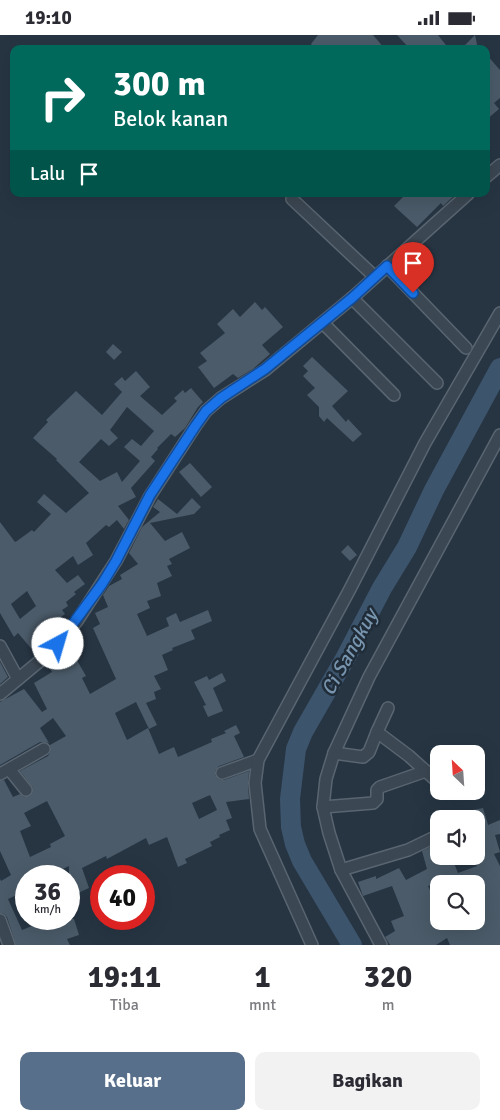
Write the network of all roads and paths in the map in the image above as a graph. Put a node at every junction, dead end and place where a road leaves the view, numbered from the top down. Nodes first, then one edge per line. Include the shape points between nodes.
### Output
1 (500, 165) edge
2 (490, 174) edge
3 (465, 197) edge
4 (292, 199) dead end
5 (387, 266) junction
6 (375, 277) junction
7 (352, 298) junction
8 (500, 313) edge
9 (323, 323) junction
10 (466, 348) dead end
11 (437, 383) dead end
12 (394, 395) dead end
13 (500, 435) edge
14 (0, 645) edge
15 (18, 679) junction
16 (0, 694) edge
17 (388, 708) dead end
18 (377, 732) junction
19 (44, 749) dead end
20 (334, 753) junction
21 (258, 760) junction
22 (426, 771) junction
23 (5, 772) edge
24 (222, 773) dead end
25 (430, 775) edge
26 (26, 790) dead end
27 (323, 807) junction
28 (430, 839) edge
29 (341, 871) junction
30 (0, 920) edge
31 (9, 945) edge
32 (312, 945) edge
33 (381, 945) edge

1 - 2 street
3 - 5 street
4 - 6 street
5 - 6 street
5 - 10 street
6 - 7 street
7 - 9 street
7 - 11 street
8 - 21 street via 425,443
9 - 12 street
9 - 15 street via 206,411 150,495 116,561 77,621 58,644
13 - 20 street via 369,677
14 - 15 street
15 - 16 street
17 - 18 street
18 - 20 street via 369,752 363,757
18 - 22 street
19 - 23 street
20 - 27 street via 326,779
21 - 24 street
21 - 32 street via 255,783 260,829
22 - 25 street
22 - 27 street via 380,787 376,802
23 - 26 street
27 - 29 street
28 - 29 street via 402,852
29 - 33 street
30 - 31 street

